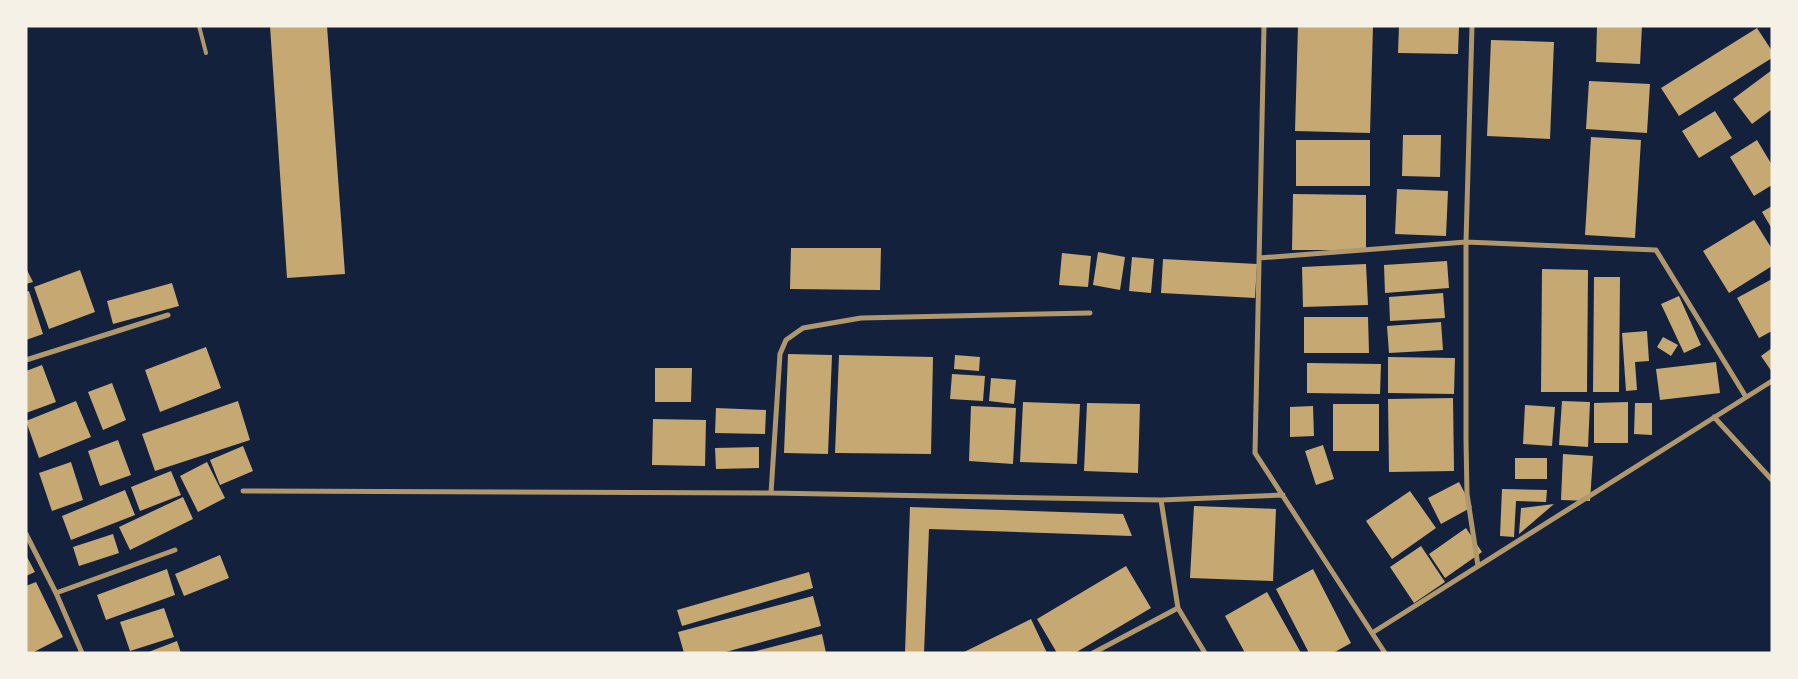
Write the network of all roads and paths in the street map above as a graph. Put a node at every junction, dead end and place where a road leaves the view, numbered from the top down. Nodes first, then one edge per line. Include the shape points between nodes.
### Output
1 (199, 26) edge
2 (1264, 26) edge
3 (1472, 26) edge
4 (206, 53) dead end
5 (1466, 242) junction
6 (1259, 258) junction
7 (1090, 312) dead end
8 (168, 315) dead end
9 (26, 360) edge
10 (1772, 381) edge
11 (1746, 397) junction
12 (1714, 417) junction
13 (1772, 480) edge
14 (243, 492) dead end
15 (771, 493) junction
16 (1282, 495) junction
17 (1161, 500) junction
18 (26, 534) edge
19 (174, 550) dead end
20 (1478, 566) junction
21 (56, 593) junction
22 (1178, 608) junction
23 (1372, 634) junction
24 (82, 653) edge
25 (1093, 653) edge
26 (1206, 653) edge
27 (1385, 653) edge

1 - 4 lane
2 - 6 street
3 - 5 street
5 - 6 street
5 - 11 street via 1656,250
5 - 20 street via 1467,494
6 - 16 street via 1255,453
7 - 15 street via 861,318 803,328 786,340 780,354
8 - 9 street
10 - 11 street
11 - 12 street
12 - 13 street
12 - 20 street
14 - 15 street
15 - 17 street
16 - 17 street
16 - 23 street
17 - 22 street
18 - 21 street
19 - 21 street
20 - 23 street
21 - 24 street
22 - 25 street
22 - 26 street
23 - 27 street

